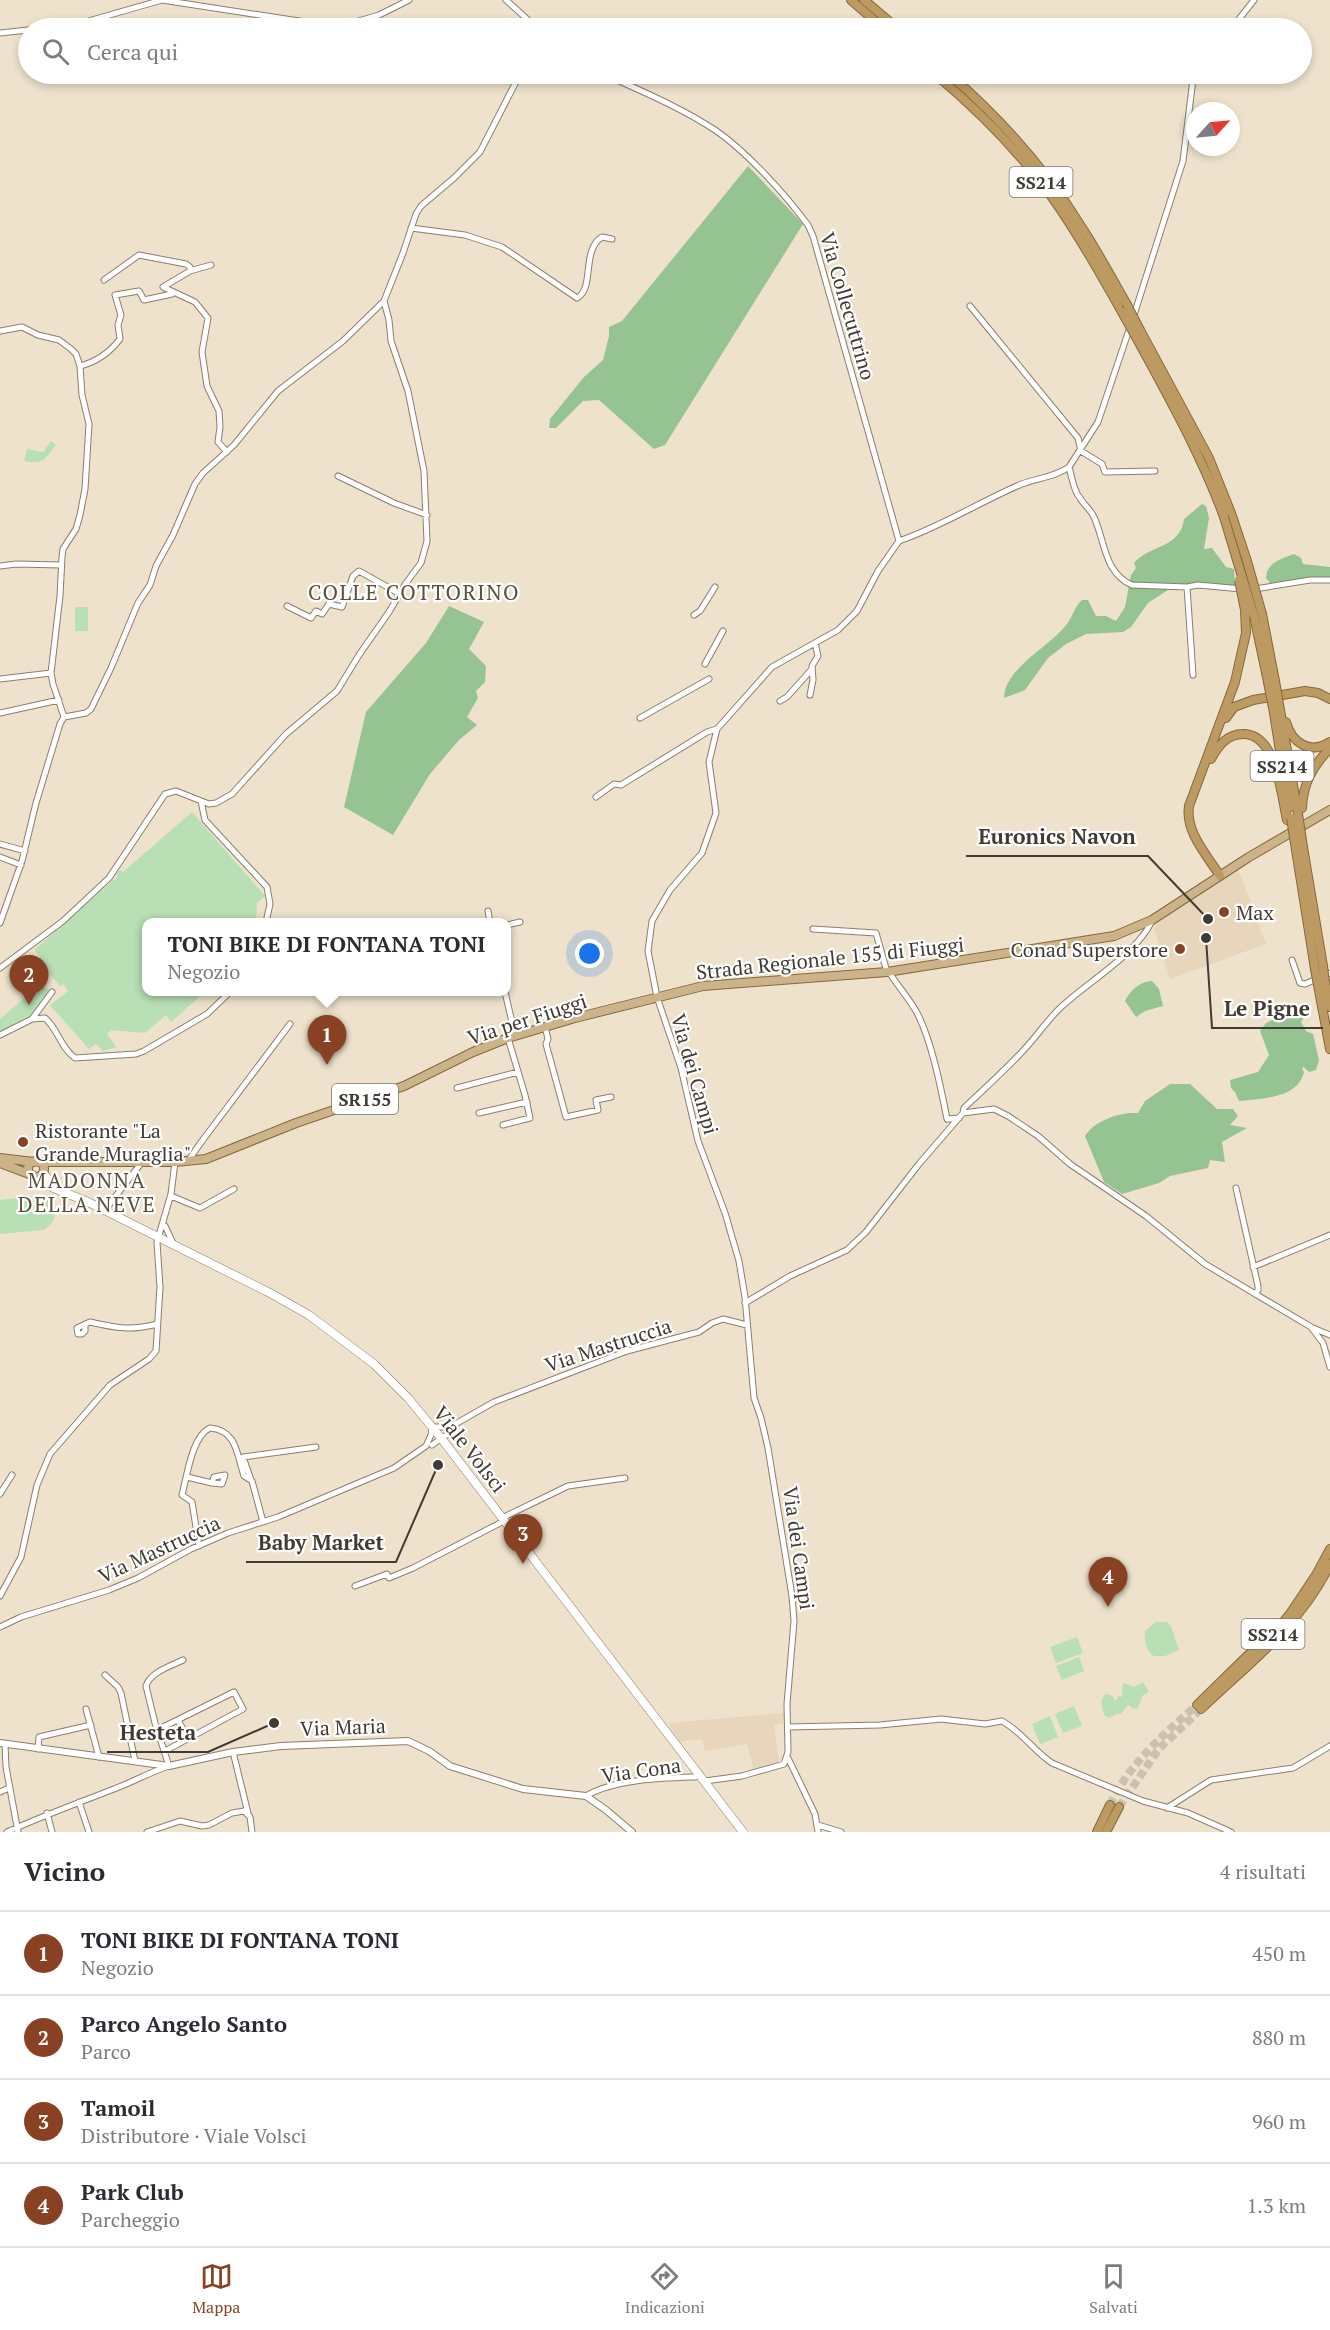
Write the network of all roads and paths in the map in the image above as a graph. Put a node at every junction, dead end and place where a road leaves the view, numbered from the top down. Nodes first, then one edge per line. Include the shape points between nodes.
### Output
1 (409, 0) edge
2 (506, 0) edge
3 (851, 0) edge
4 (864, 0) edge
5 (1254, 0) edge
6 (99, 18) edge
7 (279, 18) edge
8 (371, 18) edge
9 (526, 18) edge
10 (872, 18) edge
11 (885, 18) edge
12 (1240, 18) edge
13 (18, 31) edge
14 (0, 33) edge
15 (515, 84) edge
16 (625, 84) edge
17 (945, 84) edge
18 (960, 84) edge
19 (1192, 84) edge
20 (411, 228) junction
21 (612, 240) dead end
22 (211, 265) dead end
23 (190, 271) junction
24 (104, 280) dead end
25 (172, 294) junction
26 (384, 301) junction
27 (970, 306) dead end
28 (1124, 308) junction
29 (0, 331) edge
30 (80, 366) junction
31 (1190, 430) junction
32 (1081, 450) junction
33 (227, 452) junction
34 (1069, 467) junction
35 (1155, 471) dead end
36 (338, 476) dead end
37 (427, 515) junction
38 (899, 541) junction
39 (1243, 561) junction
40 (61, 565) junction
41 (0, 566) edge
42 (1330, 580) edge
43 (715, 587) dead end
44 (1187, 587) junction
45 (400, 594) junction
46 (287, 606) dead end
47 (694, 615) dead end
48 (723, 631) dead end
49 (815, 643) junction
50 (705, 664) dead end
51 (812, 669) junction
52 (51, 673) junction
53 (1193, 675) dead end
54 (0, 679) edge
55 (709, 679) dead end
56 (810, 695) dead end
57 (1330, 699) edge
58 (59, 700) junction
59 (780, 701) dead end
60 (1277, 712) junction
61 (0, 713) edge
62 (64, 717) junction
63 (640, 718) dead end
64 (717, 729) junction
65 (1330, 741) edge
66 (1212, 745) junction
67 (1330, 748) edge
68 (1196, 789) junction
69 (596, 797) dead end
70 (201, 801) junction
71 (213, 804) junction
72 (203, 810) junction
73 (1330, 810) edge
74 (1294, 815) junction
75 (1298, 836) junction
76 (0, 844) edge
77 (25, 851) junction
78 (0, 857) edge
79 (21, 865) junction
80 (1220, 876) junction
81 (488, 911) dead end
82 (267, 918) edge
83 (489, 918) edge
84 (1152, 920) junction
85 (520, 922) dead end
86 (0, 923) edge
87 (511, 924) edge
88 (813, 929) dead end
89 (1292, 960) dead end
90 (0, 968) edge
91 (888, 972) junction
92 (1330, 973) edge
93 (1322, 984) junction
94 (52, 992) dead end
95 (226, 996) edge
96 (506, 996) edge
97 (657, 997) junction
98 (1330, 1007) edge
99 (32, 1019) junction
100 (290, 1024) dead end
101 (545, 1026) junction
102 (0, 1035) edge
103 (511, 1037) junction
104 (1330, 1049) edge
105 (518, 1072) junction
106 (457, 1088) dead end
107 (611, 1097) dead end
108 (527, 1102) junction
109 (479, 1113) dead end
110 (963, 1113) junction
111 (959, 1118) junction
112 (503, 1125) dead end
113 (0, 1158) edge
114 (188, 1161) junction
115 (142, 1162) junction
116 (175, 1162) junction
117 (0, 1163) edge
118 (40, 1166) junction
119 (33, 1176) junction
120 (1236, 1188) dead end
121 (234, 1189) dead end
122 (171, 1196) junction
123 (75, 1197) junction
124 (105, 1210) junction
125 (148, 1233) junction
126 (161, 1233) junction
127 (1330, 1235) edge
128 (176, 1246) junction
129 (158, 1254) junction
130 (1253, 1267) junction
131 (1255, 1294) junction
132 (745, 1303) junction
133 (85, 1324) dead end
134 (157, 1324) junction
135 (747, 1325) junction
136 (1311, 1327) junction
137 (1330, 1335) edge
138 (1330, 1367) edge
139 (432, 1426) junction
140 (451, 1428) junction
141 (440, 1437) junction
142 (429, 1444) junction
143 (316, 1447) dead end
144 (450, 1451) junction
145 (12, 1475) dead end
146 (187, 1477) junction
147 (625, 1478) dead end
148 (252, 1481) junction
149 (212, 1483) dead end
150 (0, 1494) edge
151 (503, 1520) junction
152 (263, 1522) junction
153 (199, 1546) junction
154 (1330, 1549) edge
155 (1330, 1564) edge
156 (356, 1587) dead end
157 (0, 1596) edge
158 (0, 1627) edge
159 (183, 1660) dead end
160 (105, 1675) dead end
161 (87, 1709) dead end
162 (178, 1720) junction
163 (91, 1725) junction
164 (788, 1726) junction
165 (158, 1730) junction
166 (188, 1739) junction
167 (2, 1744) edge
168 (1330, 1746) edge
169 (38, 1749) junction
170 (165, 1751) junction
171 (233, 1752) junction
172 (99, 1757) junction
173 (788, 1758) junction
174 (135, 1761) junction
175 (170, 1766) junction
176 (703, 1778) junction
177 (9, 1788) junction
178 (0, 1792) edge
179 (586, 1796) junction
180 (79, 1802) junction
181 (1168, 1808) junction
182 (248, 1813) junction
183 (47, 1814) junction
184 (818, 1825) junction
185 (17, 1829) edge
186 (7, 1832) edge
187 (52, 1832) edge
188 (89, 1832) edge
189 (147, 1832) edge
190 (252, 1832) edge
191 (632, 1832) edge
192 (743, 1832) edge
193 (818, 1832) edge
194 (841, 1832) edge
195 (1097, 1832) edge
196 (1106, 1832) edge
197 (1231, 1832) edge

1 - 8 street
2 - 9 street
3 - 10 highway
4 - 11 highway
5 - 12 street
6 - 7 street via 162,0
13 - 14 street
15 - 20 street via 480,152 421,206
16 - 38 street, Via Collecuttrino via 715,130 740,149 808,225
17 - 28 highway, SS214 via 982,116 1032,171
18 - 28 highway, SS214 via 989,110 1059,192 1085,231
19 - 32 street via 1183,160 1148,275 1105,406
20 - 21 street via 465,235 502,247 577,298 583,293 595,243 602,237
20 - 26 street
22 - 23 street
23 - 24 street via 186,264 139,255
23 - 25 street via 163,287
25 - 30 street via 144,300 139,291 115,295 121,315 120,339 99,358
25 - 33 street via 195,302 208,318 202,352 206,378 219,411 218,442
26 - 33 street via 343,341 278,391
26 - 37 street via 394,352 410,396 424,471
27 - 32 street via 1078,438
28 - 31 highway, SS214, bridge
29 - 30 street via 17,327 59,340 76,354
30 - 40 street via 90,428 78,523 63,549
31 - 39 highway, SS214, bridge
31 - 39 highway, SS214 via 1231,513
32 - 34 street
32 - 35 street via 1102,464 1105,472
33 - 62 street via 203,473 189,496 91,709
34 - 38 street via 1017,486
34 - 44 street via 1076,493 1094,515 1105,554 1125,582
36 - 37 street
37 - 45 street via 424,555
38 - 49 street, Via dei Campi via 857,611 838,630
39 - 60 highway, SS214, bridge
39 - 66 highway, bridge via 1236,567 1246,633 1235,682
40 - 41 street
40 - 52 street
42 - 44 street via 1310,579 1237,590
43 - 47 street
44 - 53 street
45 - 46 street via 359,572 353,576 342,607 329,604 322,614 316,611 311,618
45 - 71 street via 337,691 286,734 232,794
48 - 50 street
49 - 51 street via 818,656
49 - 64 street, Via dei Campi via 772,667
51 - 56 street
51 - 59 street
52 - 54 street
52 - 58 street
55 - 63 street
57 - 66 highway via 1305,691 1247,701 1230,711
58 - 61 street
58 - 62 street
60 - 65 highway via 1301,744 1315,748
60 - 74 highway, SS214
62 - 77 street
64 - 69 street
64 - 97 street, Via dei Campi via 710,762 716,813 702,853 670,890 652,921 648,951
66 - 68 highway
67 - 74 highway via 1306,780
68 - 74 highway via 1224,741 1238,734 1252,735 1271,754
68 - 80 highway via 1187,814 1190,827
70 - 71 street
70 - 72 street
70 - 90 street via 176,791 165,794 110,878 63,921
71 - 72 street
72 - 82 street via 205,820 267,887 270,904
73 - 80 main road, Strada Regionale 155 di Fiuggi / SR155
74 - 75 highway, SS214, bridge
74 - 75 highway, bridge via 1303,828
75 - 93 highway, SS214, bridge
76 - 77 street
77 - 79 street
78 - 79 street
79 - 86 street
80 - 84 main road, Strada Regionale 155 di Fiuggi / SR155
81 - 83 street
84 - 91 main road, Strada Regionale 155 di Fiuggi / SR155 via 1114,936
84 - 110 street via 1127,951 1042,1026
85 - 87 street
88 - 91 street via 874,931
89 - 92 street via 1300,983
91 - 97 main road, Strada Regionale 155 di Fiuggi / SR155 via 704,986
91 - 111 street via 916,1010 947,1119
93 - 98 highway, SS214
93 - 104 highway, SS214
94 - 99 street
95 - 99 street via 207,1014 136,1054 75,1058 45,1018
96 - 103 street
97 - 101 main road, Via per Fiuggi / SR155
97 - 132 street, Via dei Campi via 681,1068 698,1141 726,1213
99 - 102 street
100 - 114 street
101 - 103 main road, Via per Fiuggi / SR155
101 - 107 street via 546,1044 566,1117 598,1110 596,1100
103 - 105 street
103 - 114 main road, Via per Fiuggi / SR155 via 404,1086 290,1125 222,1155
105 - 106 street
105 - 108 street
108 - 109 street
108 - 112 street via 530,1118
110 - 111 street
110 - 131 street via 994,1109 1008,1116 1146,1216 1190,1253
111 - 132 street via 847,1250 790,1276
113 - 118 main road
114 - 116 main road, Via per Fiuggi / SR155
115 - 116 main road, Via per Fiuggi / SR155
115 - 118 main road, Via per Fiuggi / SR155
115 - 124 street
116 - 122 street
117 - 119 main road, Viale Volsci
118 - 119 main road, Via per Fiuggi via 39,1176
118 - 119 main road via 29,1166
118 - 123 main road, Viale Volsci via 49,1180
119 - 123 main road, Viale Volsci
120 - 130 street
121 - 122 street via 200,1208
122 - 126 street
123 - 124 main road, Viale Volsci
124 - 125 main road, Viale Volsci
125 - 126 main road, Viale Volsci
125 - 129 street
126 - 128 main road, Viale Volsci
126 - 128 street
126 - 129 street
127 - 130 street
128 - 129 street via 164,1246
128 - 139 main road, Viale Volsci via 309,1315 374,1364
129 - 134 street
130 - 131 street via 1258,1290
131 - 136 street
132 - 135 street, Via dei Campi
133 - 134 street via 135,1330
134 - 157 street via 153,1355 110,1385 50,1454 37,1485 21,1557
135 - 140 street, Via Mastruccia via 723,1319 699,1332 627,1351 494,1402
135 - 164 street, Via dei Campi via 754,1398 768,1448 792,1596 794,1631
136 - 137 street
136 - 138 street via 1323,1342
139 - 140 street
139 - 141 main road, Viale Volsci
139 - 142 street
140 - 141 street, Via Mastruccia
140 - 144 street
141 - 142 street, Via Mastruccia
141 - 144 main road, Viale Volsci
142 - 144 street
142 - 152 street, Via Mastruccia via 394,1468
143 - 148 street via 243,1457
144 - 151 main road, Viale Volsci
145 - 150 street
146 - 148 street via 200,1435 210,1428 222,1429 231,1436 244,1476
146 - 149 street
146 - 153 street via 182,1495 192,1502
147 - 151 street via 568,1486
148 - 152 street
151 - 156 street via 413,1568
151 - 176 main road, Viale Volsci
152 - 153 street, Via Mastruccia
153 - 158 street, Via Mastruccia via 109,1590
154 - 155 highway, SS214 via 1284,1622 1199,1707 1276,1641 1297,1617
159 - 165 street via 147,1682
160 - 174 street via 121,1693
161 - 163 street
162 - 165 street
162 - 166 street
162 - 166 street via 234,1692 243,1709
163 - 169 street via 39,1737
163 - 172 street
164 - 173 street, Via dei Campi
164 - 181 street via 880,1725 941,1719 985,1724 1002,1721 1053,1763
165 - 170 street
166 - 170 street
167 - 169 street, Via Maria
167 - 177 street
168 - 181 street via 1293,1767 1211,1780
169 - 172 street, Via Maria
170 - 175 street
171 - 175 street, Via Maria
171 - 179 street, Via Maria via 301,1744 408,1741 450,1766 523,1790
171 - 182 street
172 - 174 street, Via Maria
173 - 176 street, Via Cona via 784,1764 742,1776
173 - 184 street
174 - 175 street, Via Maria
175 - 180 street
176 - 179 street, Via Cona via 639,1781
176 - 192 main road, Viale Volsci
177 - 178 street
177 - 185 street
179 - 191 street
180 - 183 street
180 - 188 street
181 - 197 street
182 - 189 street via 232,1813 202,1826 180,1821
182 - 190 street
183 - 185 street
183 - 187 street
184 - 193 street
184 - 194 street
185 - 186 street
195 - 196 highway via 1114,1806

